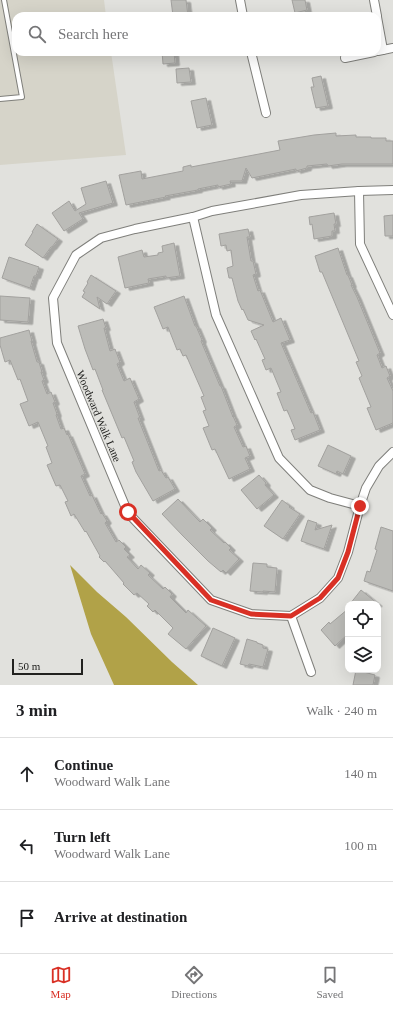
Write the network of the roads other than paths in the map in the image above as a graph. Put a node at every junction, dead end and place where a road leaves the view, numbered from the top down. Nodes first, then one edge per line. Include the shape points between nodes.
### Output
1 (4, 0) edge
2 (240, 0) edge
3 (374, 0) edge
4 (242, 12) edge
5 (376, 12) edge
6 (12, 43) edge
7 (393, 48) edge
8 (381, 51) edge
9 (14, 56) edge
10 (253, 56) edge
11 (355, 56) edge
12 (345, 58) dead end
13 (0, 99) edge
14 (266, 113) dead end
15 (393, 190) edge
16 (359, 191) junction
17 (193, 217) junction
18 (393, 315) edge
19 (393, 452) edge
20 (360, 506) junction
21 (291, 616) junction
22 (311, 672) dead end

1 - 6 lane
2 - 4 street
3 - 5 street
7 - 8 street
9 - 13 lane via 22,97
10 - 14 street
11 - 12 street
15 - 16 street, Woodward Walk Lane
16 - 17 street, Woodward Walk Lane via 301,194
16 - 18 street via 360,244
17 - 20 street via 216,315 279,458 310,490
17 - 21 street, Woodward Walk Lane via 102,238 76,255 53,298 57,343 128,512 211,600 251,614
19 - 20 street via 379,466 366,488
20 - 21 street via 338,578 320,598
21 - 22 street

